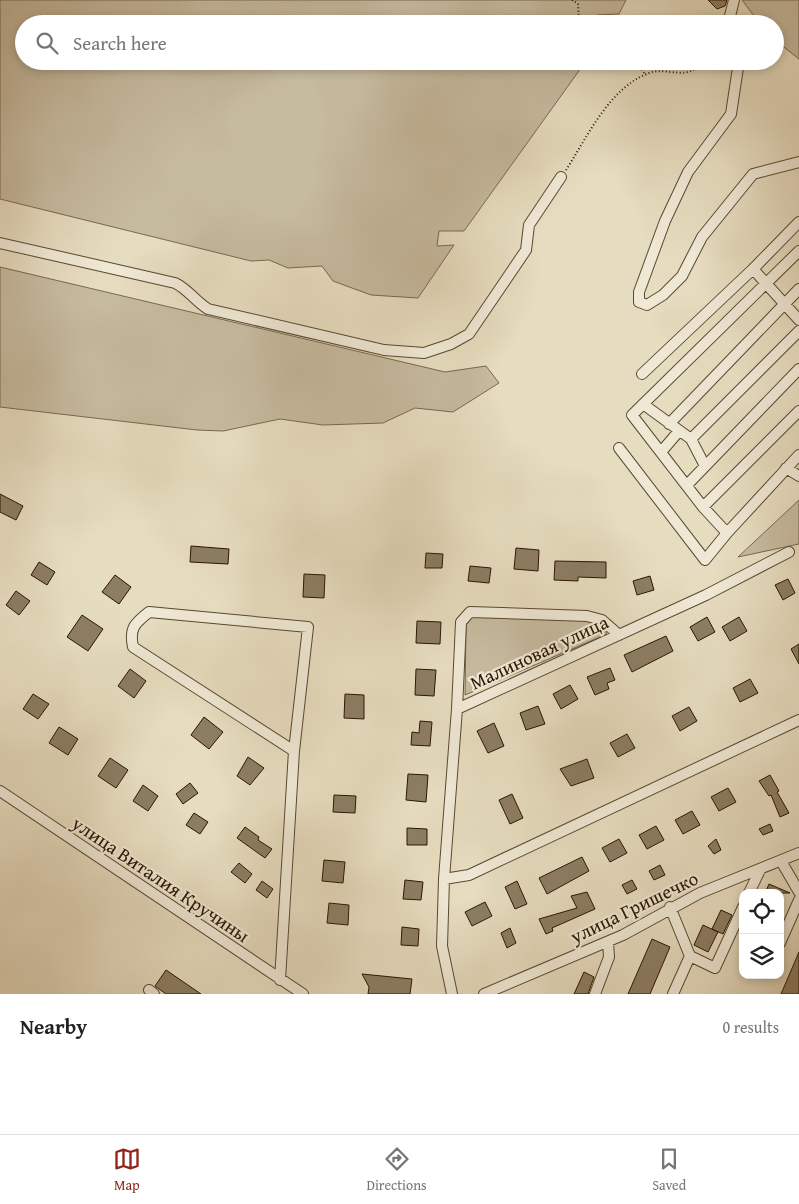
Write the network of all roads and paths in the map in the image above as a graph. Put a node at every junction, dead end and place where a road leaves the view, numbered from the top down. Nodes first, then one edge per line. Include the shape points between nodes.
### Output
1 (572, 0) edge
2 (734, 0) edge
3 (579, 15) edge
4 (730, 15) edge
5 (643, 70) edge
6 (692, 70) edge
7 (738, 70) edge
8 (646, 74) junction
9 (799, 162) edge
10 (561, 177) joint
11 (799, 222) edge
12 (0, 242) edge
13 (799, 251) edge
14 (753, 269) junction
15 (766, 283) junction
16 (799, 288) edge
17 (784, 303) junction
18 (799, 320) edge
19 (799, 331) edge
20 (799, 370) edge
21 (642, 374) dead end
22 (643, 404) junction
23 (799, 411) edge
24 (669, 424) junction
25 (679, 431) junction
26 (691, 440) junction
27 (619, 448) dead end
28 (661, 452) junction
29 (799, 455) edge
30 (706, 466) junction
31 (786, 468) junction
32 (799, 476) edge
33 (687, 486) junction
34 (703, 507) junction
35 (727, 533) junction
36 (789, 552) dead end
37 (618, 635) junction
38 (457, 709) junction
39 (799, 720) edge
40 (294, 750) junction
41 (0, 791) edge
42 (799, 853) edge
43 (781, 861) junction
44 (760, 870) junction
45 (444, 879) junction
46 (752, 889) edge
47 (799, 892) edge
48 (799, 900) edge
49 (670, 907) junction
50 (739, 916) edge
51 (784, 934) edge
52 (608, 942) junction
53 (690, 956) junction
54 (280, 980) junction
55 (299, 993) edge
56 (452, 994) edge
57 (484, 994) edge
58 (595, 994) edge
59 (674, 994) edge

1 - 3 path via 578,4
2 - 4 street
5 - 8 path
6 - 8 path via 685,74
7 - 9 street via 731,114 688,172 665,221 639,292 639,302 647,305 682,276 702,237 753,174
8 - 10 path via 615,94
10 - 12 street via 529,225 526,250 469,334 424,353 384,350 208,310 183,286 175,283
11 - 14 street
13 - 15 street
14 - 15 street
14 - 21 street
15 - 17 street
15 - 22 street
16 - 17 street
17 - 18 street
17 - 24 street
19 - 26 street
20 - 30 street
22 - 24 street
22 - 28 street via 632,415
23 - 34 street
24 - 25 street
25 - 26 street
25 - 28 street
26 - 30 street
27 - 35 street via 705,560
28 - 33 street
29 - 31 street
30 - 33 street
31 - 32 street
31 - 35 street
33 - 34 street
34 - 35 street
36 - 37 street, Малиновая улица
37 - 38 street, Малиновая улица
37 - 38 street via 602,620 587,616 470,612 461,622
38 - 45 street, Малиновая улица
39 - 45 street via 469,875
40 - 40 street via 308,627 149,612 137,621 130,635 134,647
40 - 54 street
41 - 54 street, улица Виталия Кручины
42 - 43 street, улица Гришечко
43 - 44 street, улица Гришечко
43 - 47 street
44 - 46 street
44 - 49 street, улица Гришечко
45 - 56 street, Малиновая улица via 442,946
48 - 51 street
49 - 52 street, улица Гришечко
49 - 53 street
50 - 53 street via 715,968
52 - 57 street, улица Гришечко
52 - 58 street via 609,957
53 - 59 street
54 - 55 street, улица Виталия Кручины

